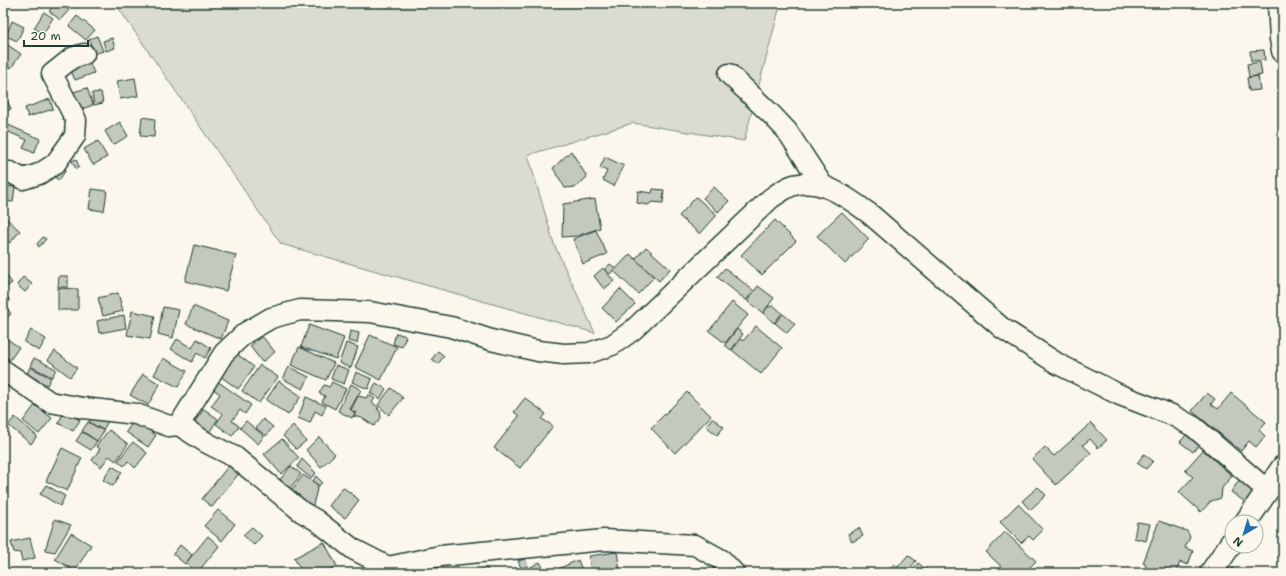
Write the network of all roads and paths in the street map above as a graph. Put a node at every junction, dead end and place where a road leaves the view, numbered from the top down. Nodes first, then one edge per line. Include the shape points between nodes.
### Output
1 (1279, 3) edge
2 (1283, 51) edge
3 (84, 54) dead end
4 (729, 74) dead end
5 (3, 173) edge
6 (823, 186) junction
7 (3, 370) edge
8 (179, 425) junction
9 (1283, 467) edge
10 (1268, 491) junction
11 (1252, 514) edge
12 (1224, 553) edge
13 (734, 573) edge
14 (1210, 573) edge

1 - 2 street
3 - 5 street via 72,58 52,74 76,120 75,136 69,147 55,164 39,174 23,179 10,172
4 - 6 street via 787,131
6 - 8 street via 793,185 770,199 633,330 612,345 589,353 564,354 538,351 450,327 370,312 300,310 271,318 245,333 224,353
6 - 10 street via 870,214 1002,328 1058,364 1194,427
7 - 8 street via 50,402 136,414 169,426
8 - 13 street via 235,457 302,512 353,549 388,567 440,556 604,540 695,545 722,560
9 - 10 street
10 - 11 street
12 - 14 street

